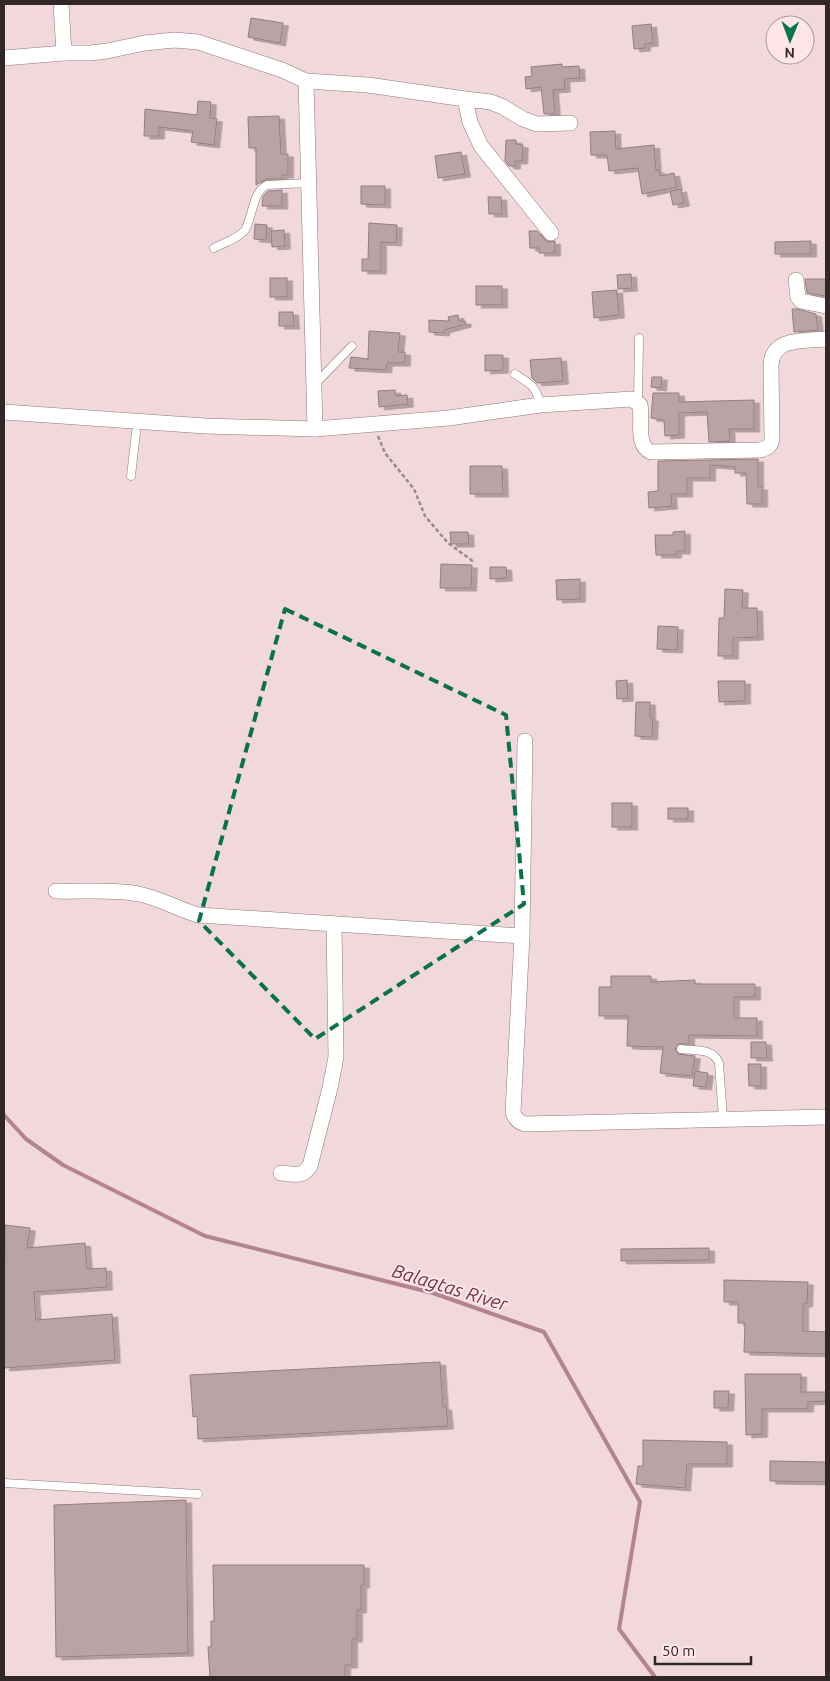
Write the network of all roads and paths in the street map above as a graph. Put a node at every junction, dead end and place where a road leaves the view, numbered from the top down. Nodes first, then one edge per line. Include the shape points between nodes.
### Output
1 (62, 4) edge
2 (64, 53) junction
3 (4, 58) edge
4 (306, 81) junction
5 (465, 99) junction
6 (570, 123) dead end
7 (308, 184) junction
8 (552, 233) dead end
9 (214, 248) dead end
10 (796, 280) dead end
11 (826, 306) edge
12 (639, 338) dead end
13 (826, 339) edge
14 (352, 346) dead end
15 (516, 374) dead end
16 (313, 386) junction
17 (638, 401) junction
18 (540, 405) junction
19 (4, 412) edge
20 (376, 425) junction
21 (137, 426) junction
22 (315, 429) junction
23 (131, 476) dead end
24 (474, 562) dead end
25 (525, 741) dead end
26 (56, 892) dead end
27 (334, 924) junction
28 (522, 936) junction
29 (681, 1050) dead end
30 (826, 1117) edge
31 (723, 1119) junction
32 (281, 1173) dead end
33 (4, 1483) edge
34 (198, 1494) dead end

1 - 2 street
2 - 3 street
2 - 4 street via 91,53 174,40 198,42
4 - 5 street
4 - 7 street
5 - 6 street via 497,105 537,124
5 - 8 street via 480,146
7 - 9 lane via 264,186 245,230
7 - 16 street
10 - 11 street via 801,301
12 - 17 lane
13 - 17 street via 786,344 774,351 771,365 772,440 767,448 651,452 642,443
14 - 16 lane
15 - 18 lane via 533,386
16 - 22 street
17 - 18 street via 625,399
18 - 20 street
19 - 21 street
20 - 22 street
20 - 24 path via 385,453 414,489 425,516 448,543
21 - 22 street
21 - 23 lane
25 - 28 street
26 - 27 street via 120,892 151,897 198,915
27 - 28 street
27 - 32 street via 336,1057 333,1074 310,1166 300,1174
28 - 31 street via 513,1112 518,1122
29 - 31 lane via 714,1053 717,1057
30 - 31 street
33 - 34 lane

